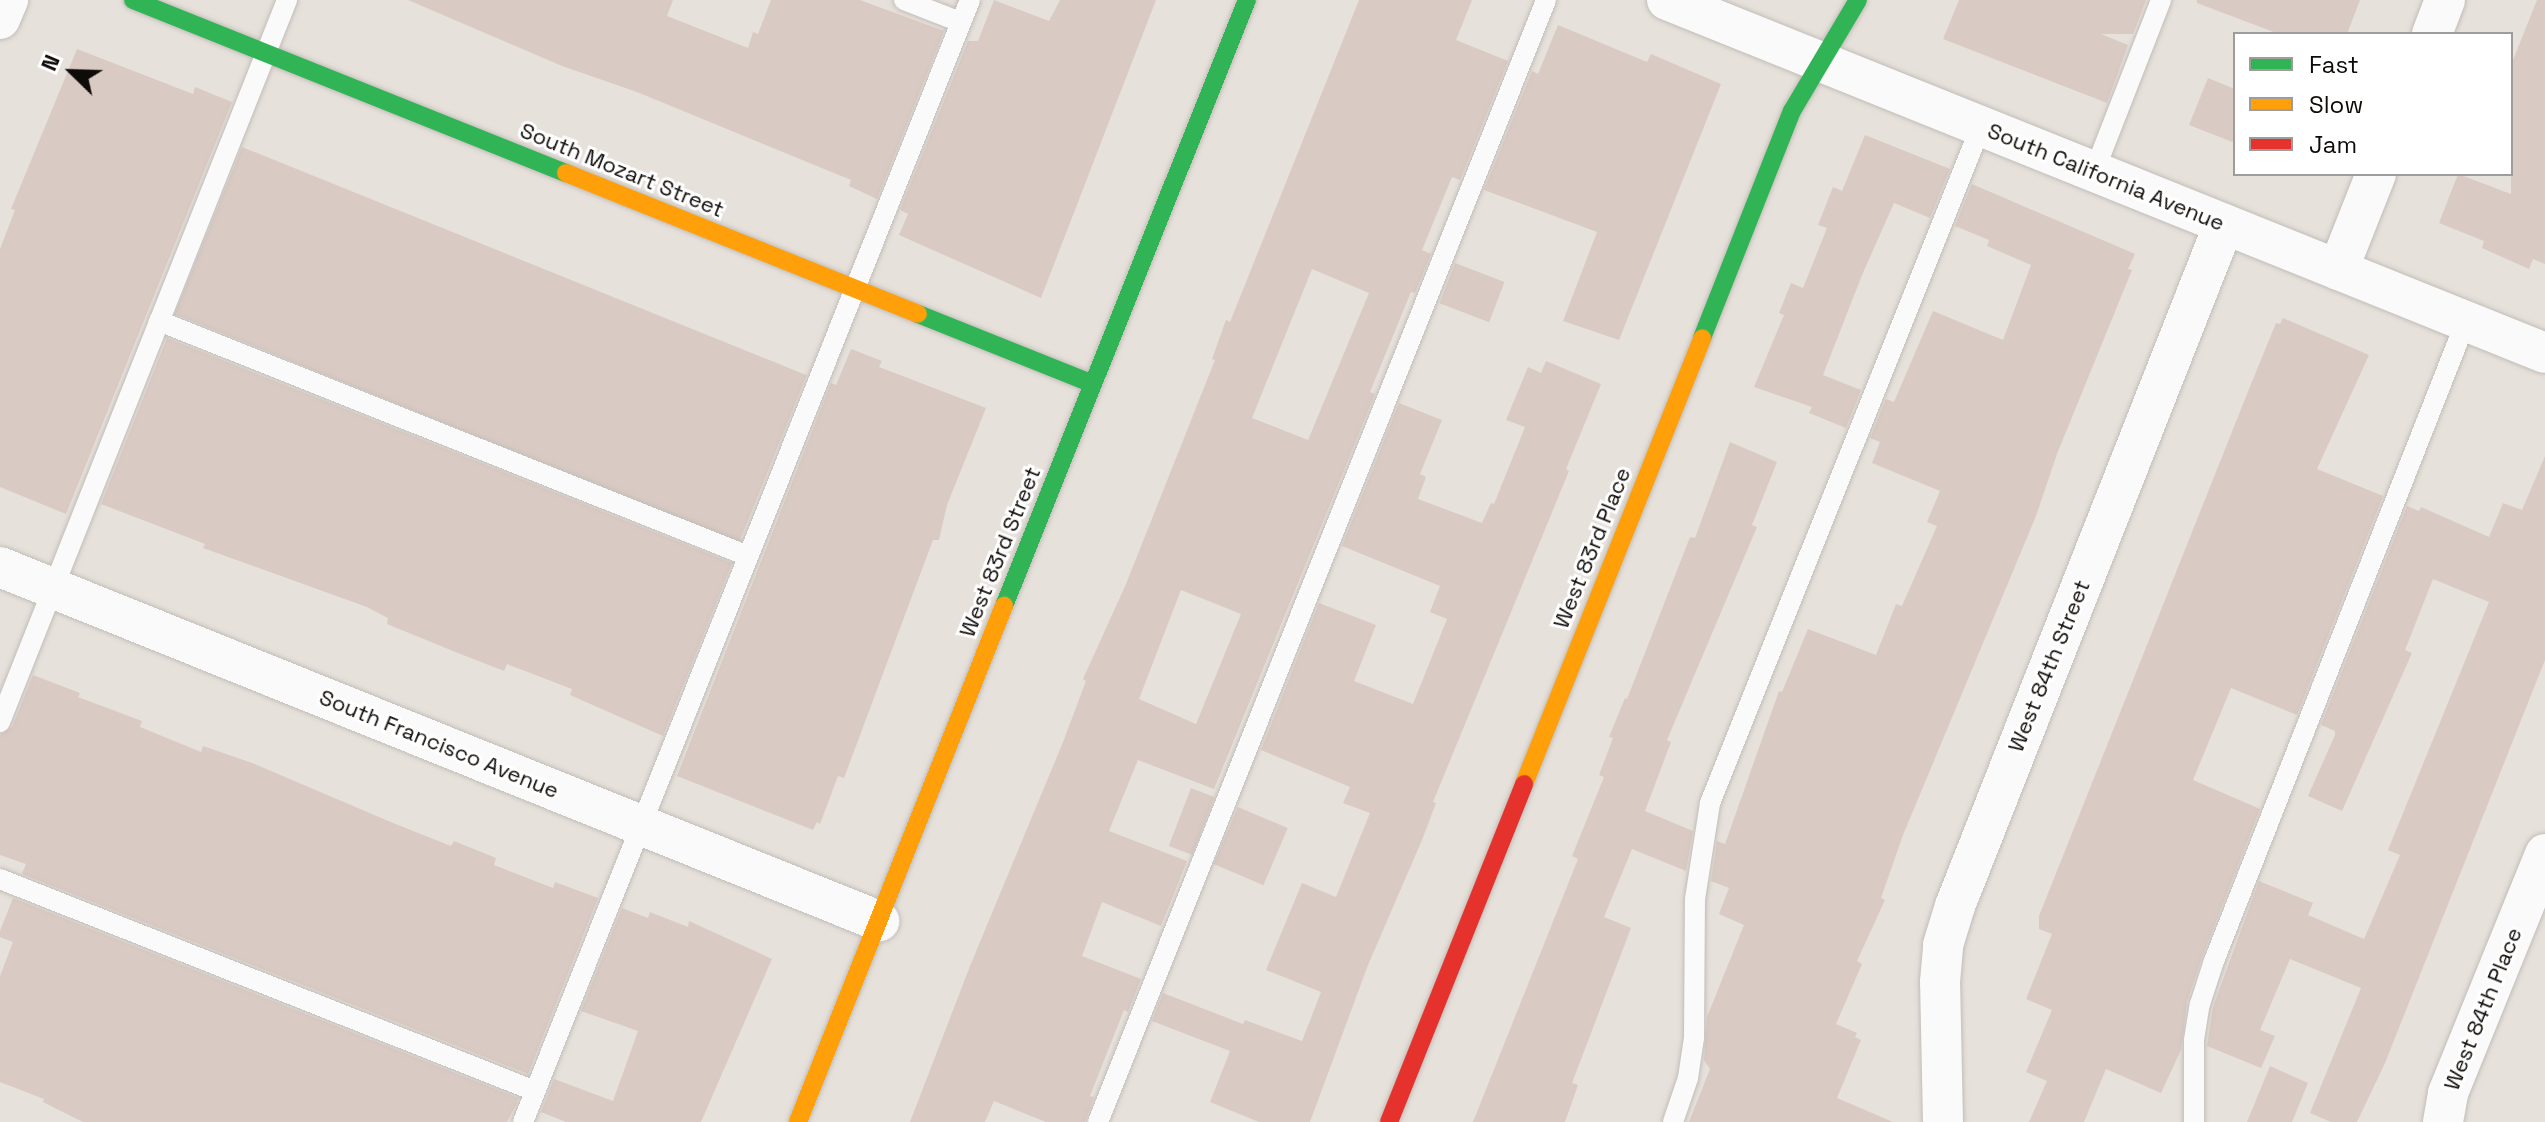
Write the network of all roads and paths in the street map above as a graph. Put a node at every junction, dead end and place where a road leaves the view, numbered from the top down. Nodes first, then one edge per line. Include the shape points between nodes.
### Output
1 (8, 0) edge
2 (133, 0) edge
3 (287, 0) edge
4 (904, 0) edge
5 (970, 0) edge
6 (1247, 0) edge
7 (1546, 0) edge
8 (1667, 0) edge
9 (1858, 0) edge
10 (2161, 0) edge
11 (2445, 0) edge
12 (0, 19) edge
13 (960, 22) junction
14 (2433, 32) edge
15 (265, 53) junction
16 (1822, 62) junction
17 (1981, 126) junction
18 (2094, 172) junction
19 (2375, 176) edge
20 (2224, 224) junction
21 (2338, 270) junction
22 (854, 288) junction
23 (159, 321) junction
24 (2466, 321) junction
25 (2545, 353) edge
26 (1093, 384) junction
27 (748, 556) junction
28 (0, 567) edge
29 (53, 588) junction
30 (0, 722) edge
31 (640, 825) junction
32 (2545, 854) edge
33 (0, 879) edge
34 (879, 921) junction
35 (535, 1091) junction
36 (523, 1122) edge
37 (798, 1122) edge
38 (1098, 1122) edge
39 (1389, 1122) edge
40 (1673, 1122) edge
41 (1943, 1122) edge
42 (2194, 1122) edge
43 (2443, 1122) edge

1 - 12 street
2 - 15 street, South Mozart Street
3 - 15 lane
4 - 13 lane
5 - 13 lane
6 - 26 street, West 83rd Street
7 - 38 lane
8 - 16 street, South California Avenue
9 - 16 street, West 83rd Place
10 - 18 lane
11 - 14 street
13 - 22 lane
15 - 22 street, South Mozart Street
15 - 23 lane
16 - 17 street, South California Avenue
16 - 39 street, West 83rd Place via 1786,125
17 - 18 street, South California Avenue
17 - 40 lane via 1710,803 1695,899 1694,1038
18 - 20 street, South California Avenue
19 - 21 street
20 - 21 street, South California Avenue
20 - 41 street, West 84th Street via 1955,906 1943,945 1940,982
21 - 24 street, South California Avenue
22 - 26 street, South Mozart Street
22 - 27 lane
23 - 27 lane
23 - 29 lane
24 - 25 street, South California Avenue
24 - 42 lane via 2214,961 2194,1040
26 - 34 street, West 83rd Street
27 - 31 lane
28 - 29 street, South Francisco Avenue
29 - 30 lane
29 - 31 street, South Francisco Avenue
31 - 34 street, South Francisco Avenue
31 - 35 lane
32 - 43 street, West 84th Place via 2448,1093
33 - 35 lane
34 - 37 street, West 83rd Street
35 - 36 lane

